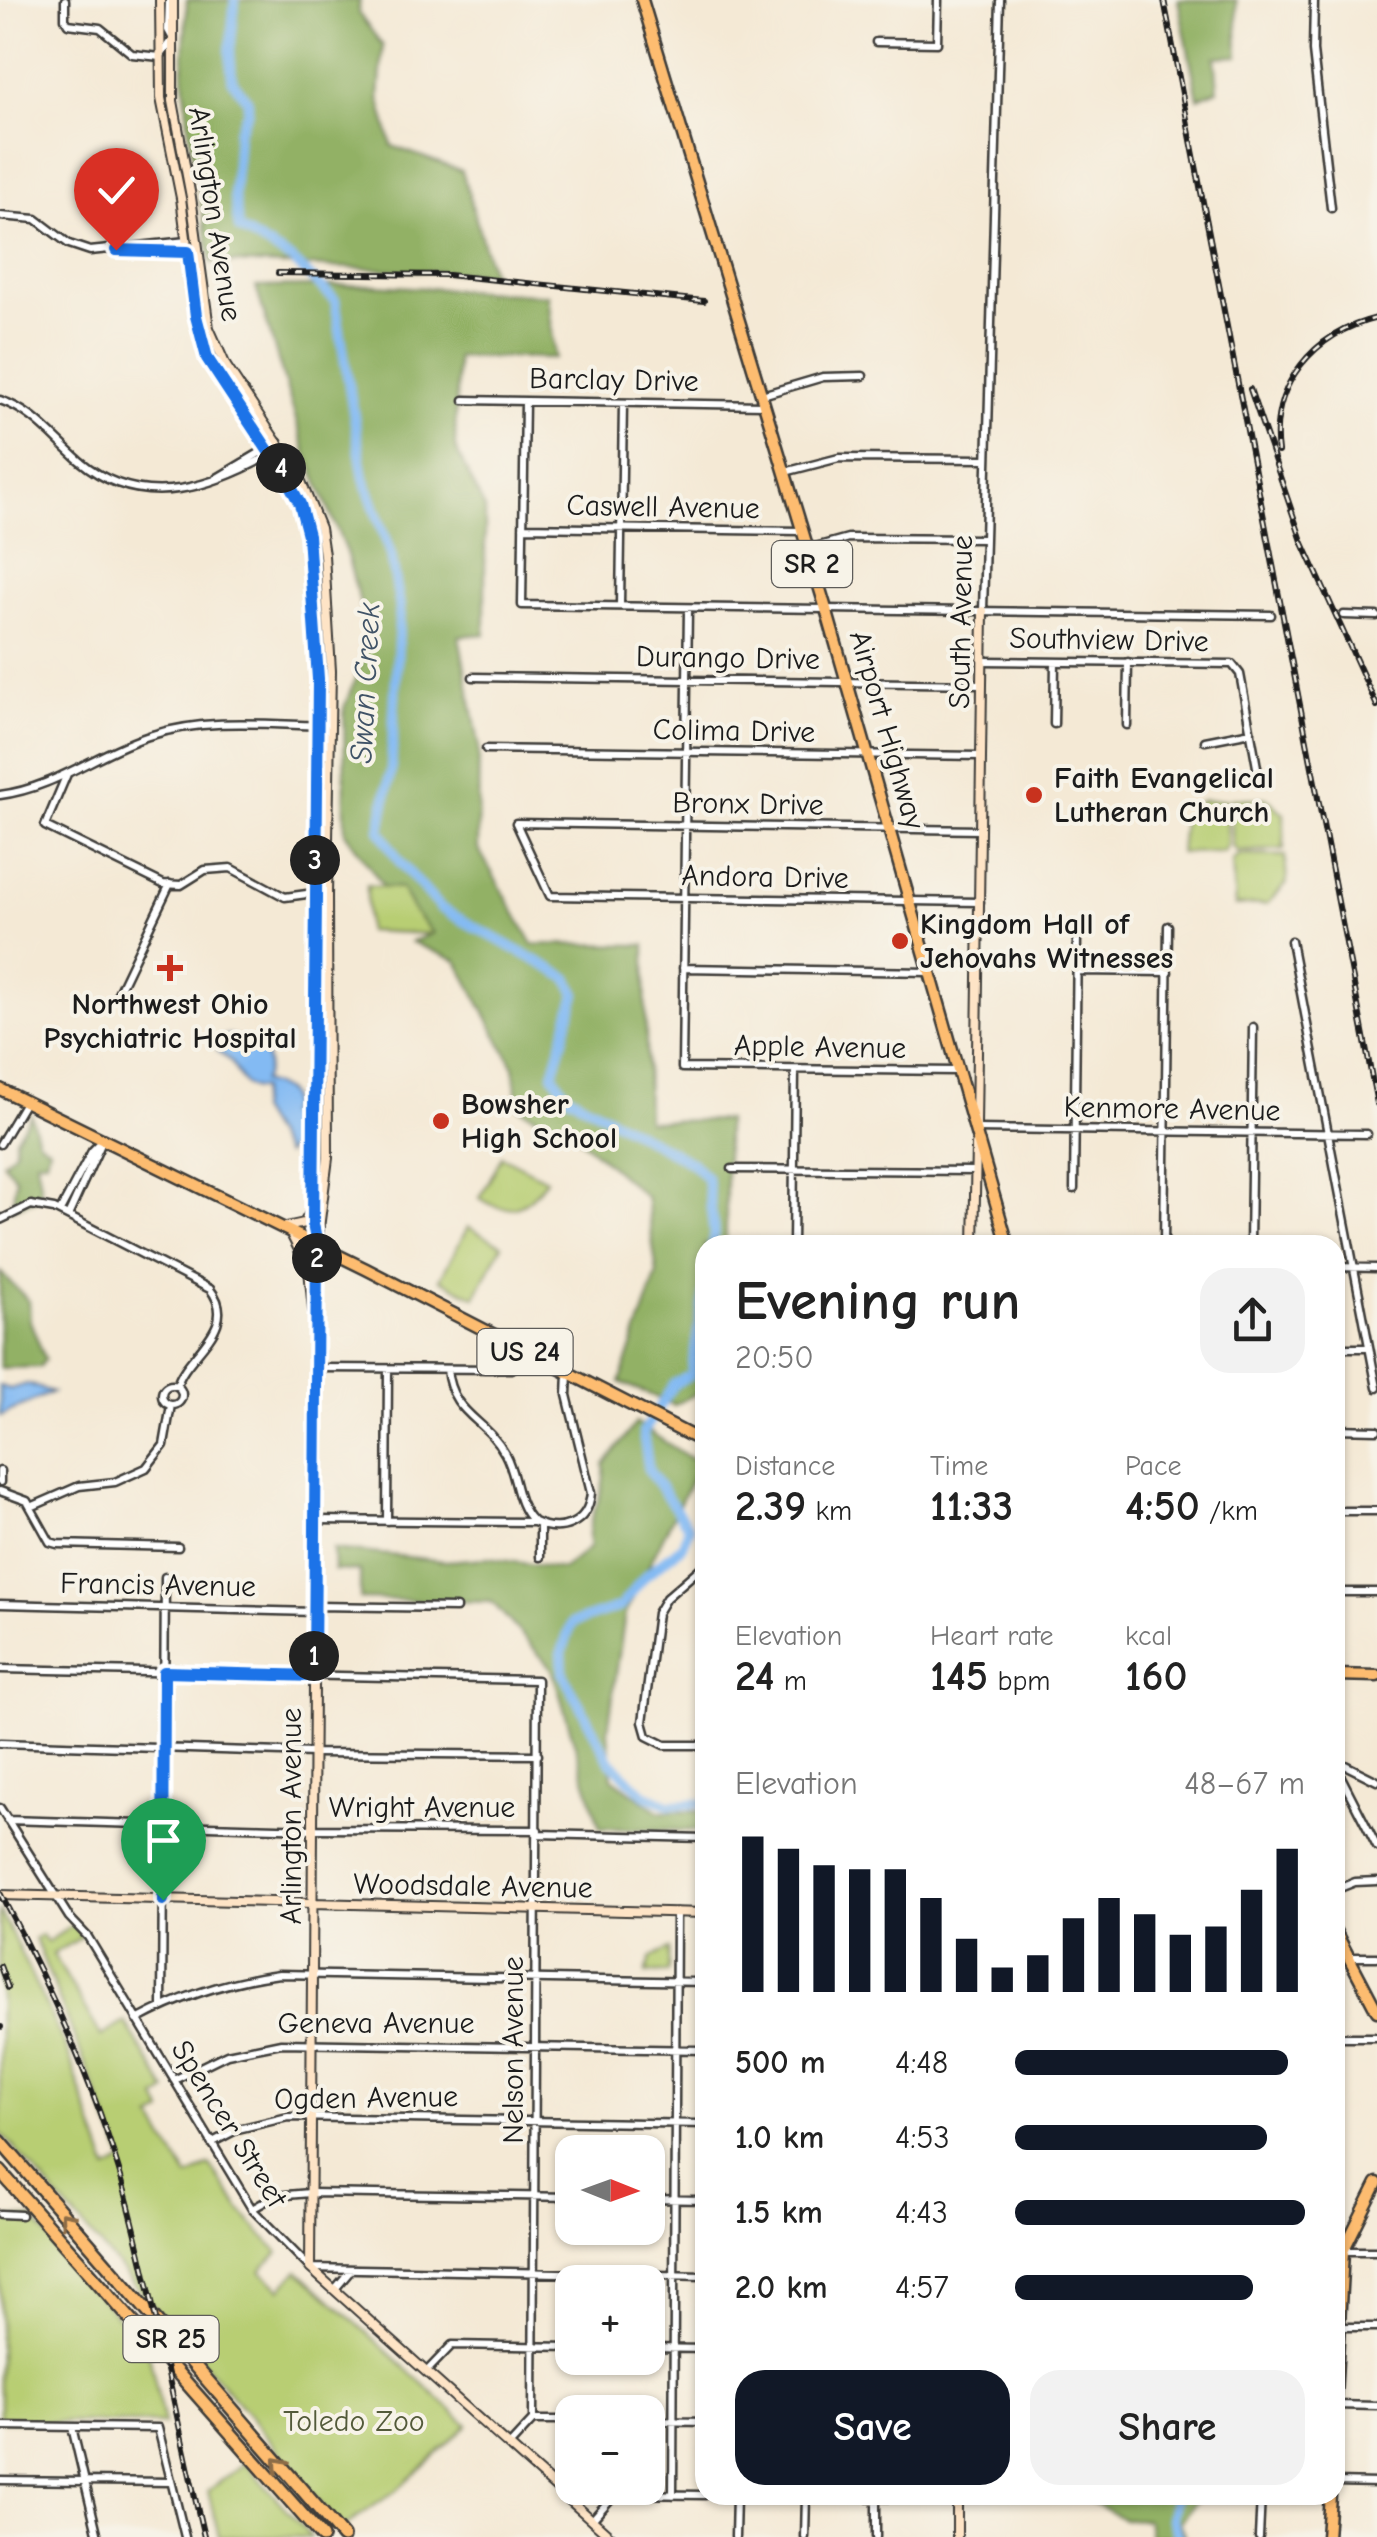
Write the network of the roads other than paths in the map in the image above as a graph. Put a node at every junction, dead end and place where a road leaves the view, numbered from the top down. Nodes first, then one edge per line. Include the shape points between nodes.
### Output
1 (65, 0) edge
2 (160, 0) edge
3 (171, 0) edge
4 (642, 0) edge
5 (938, 0) edge
6 (1000, 0) edge
7 (1314, 0) edge
8 (173, 38) junction
9 (876, 42) dead end
10 (160, 58) junction
11 (1331, 208) dead end
12 (0, 216) edge
13 (187, 242) junction
14 (116, 250) junction
15 (188, 252) junction
16 (209, 328) junction
17 (863, 376) dead end
18 (0, 400) edge
19 (464, 400) dead end
20 (525, 401) junction
21 (762, 401) junction
22 (623, 402) junction
23 (280, 444) junction
24 (269, 451) junction
25 (987, 459) junction
26 (784, 472) junction
27 (523, 527) junction
28 (621, 528) junction
29 (803, 531) junction
30 (985, 539) junction
31 (808, 549) junction
32 (620, 606) junction
33 (688, 608) junction
34 (826, 609) junction
35 (983, 611) junction
36 (1271, 615) dead end
37 (1344, 615) dead end
38 (1377, 616) edge
39 (982, 660) junction
40 (1055, 662) junction
41 (1128, 662) junction
42 (473, 677) dead end
43 (687, 680) junction
44 (847, 682) junction
45 (982, 684) junction
46 (1054, 724) dead end
47 (1127, 724) dead end
48 (317, 726) junction
49 (330, 726) junction
50 (1251, 732) junction
51 (1205, 741) dead end
52 (486, 749) dead end
53 (686, 752) junction
54 (868, 756) junction
55 (981, 756) junction
56 (1258, 767) dead end
57 (67, 774) junction
58 (0, 795) edge
59 (316, 800) junction
60 (685, 825) junction
61 (888, 828) junction
62 (980, 830) junction
63 (170, 884) junction
64 (314, 892) junction
65 (550, 896) joint
66 (684, 898) junction
67 (909, 902) junction
68 (980, 902) junction
69 (1168, 926) dead end
70 (1077, 937) dead end
71 (1291, 941) dead end
72 (326, 950) junction
73 (683, 968) junction
74 (1077, 971) junction
75 (930, 972) junction
76 (1168, 972) junction
77 (116, 998) dead end
78 (1252, 1027) dead end
79 (795, 1070) junction
80 (958, 1071) junction
81 (0, 1089) edge
82 (26, 1101) junction
83 (976, 1129) junction
84 (1075, 1130) junction
85 (1166, 1132) junction
86 (1251, 1132) junction
87 (1328, 1134) junction
88 (1367, 1134) dead end
89 (103, 1140) junction
90 (0, 1144) edge
91 (732, 1169) dead end
92 (794, 1169) junction
93 (976, 1171) junction
94 (1074, 1188) dead end
95 (314, 1204) junction
96 (64, 1214) junction
97 (0, 1220) edge
98 (286, 1229) junction
99 (793, 1235) edge
100 (974, 1235) edge
101 (1005, 1235) edge
102 (1164, 1235) edge
103 (1250, 1235) edge
104 (317, 1244) junction
105 (1345, 1268) edge
106 (1354, 1268) junction
107 (1377, 1268) edge
108 (316, 1319) junction
109 (1345, 1348) edge
110 (1370, 1348) junction
111 (527, 1353) junction
112 (316, 1368) junction
113 (388, 1369) junction
114 (447, 1369) junction
115 (568, 1373) junction
116 (177, 1386) junction
117 (1377, 1388) edge
118 (171, 1405) junction
119 (1345, 1430) edge
120 (1377, 1430) edge
121 (695, 1438) edge
122 (0, 1471) edge
123 (0, 1482) edge
124 (0, 1491) edge
125 (31, 1507) junction
126 (1345, 1511) edge
127 (1377, 1511) edge
128 (315, 1520) junction
129 (387, 1520) junction
130 (537, 1523) junction
131 (178, 1547) dead end
132 (540, 1557) dead end
133 (695, 1573) edge
134 (166, 1576) dead end
135 (1345, 1592) edge
136 (1377, 1592) edge
137 (0, 1604) edge
138 (165, 1608) junction
139 (456, 1608) dead end
140 (315, 1609) junction
141 (0, 1669) edge
142 (164, 1672) junction
143 (314, 1676) junction
144 (1345, 1676) edge
145 (1377, 1676) edge
146 (0, 1743) edge
147 (695, 1744) edge
148 (164, 1748) junction
149 (314, 1753) junction
150 (538, 1755) junction
151 (1345, 1767) edge
152 (1377, 1781) edge
153 (1345, 1782) edge
154 (0, 1808) edge
155 (7, 1820) junction
156 (164, 1825) junction
157 (313, 1829) junction
158 (538, 1832) junction
159 (695, 1838) edge
160 (1377, 1846) edge
161 (1377, 1881) edge
162 (1345, 1886) edge
163 (0, 1896) edge
164 (56, 1898) junction
165 (163, 1900) junction
166 (313, 1905) junction
167 (537, 1910) junction
168 (676, 1912) junction
169 (695, 1913) edge
170 (1345, 1951) edge
171 (1348, 1957) junction
172 (1377, 1957) edge
173 (312, 1973) junction
174 (536, 1978) junction
175 (676, 1981) junction
176 (695, 1982) edge
177 (162, 2006) junction
178 (1377, 2012) edge
179 (138, 2020) junction
180 (1345, 2037) edge
181 (1377, 2037) edge
182 (312, 2042) junction
183 (536, 2046) junction
184 (676, 2049) junction
185 (695, 2050) edge
186 (173, 2080) junction
187 (311, 2116) junction
188 (536, 2121) junction
189 (675, 2124) junction
190 (695, 2124) edge
191 (0, 2142) edge
192 (212, 2143) junction
193 (0, 2171) edge
194 (1377, 2183) edge
195 (310, 2192) junction
196 (535, 2196) junction
197 (555, 2197) edge
198 (665, 2200) edge
199 (674, 2200) junction
200 (695, 2200) edge
201 (252, 2209) junction
202 (0, 2214) edge
203 (21, 2215) dead end
204 (1345, 2240) edge
205 (1345, 2251) edge
206 (1377, 2251) edge
207 (310, 2268) junction
208 (352, 2269) junction
209 (534, 2272) junction
210 (674, 2275) junction
211 (695, 2276) edge
212 (335, 2289) junction
213 (1345, 2327) edge
214 (1377, 2327) edge
215 (534, 2347) junction
216 (555, 2348) edge
217 (665, 2348) edge
218 (674, 2348) junction
219 (695, 2349) edge
220 (428, 2371) junction
221 (1345, 2405) edge
222 (1377, 2406) edge
223 (533, 2420) junction
224 (555, 2420) edge
225 (665, 2422) edge
226 (673, 2422) junction
227 (695, 2422) edge
228 (0, 2426) edge
229 (72, 2426) junction
230 (510, 2446) junction
231 (0, 2480) edge
232 (85, 2481) junction
233 (171, 2482) junction
234 (1345, 2482) edge
235 (1377, 2483) edge
236 (673, 2495) junction
237 (695, 2495) edge
238 (736, 2505) edge
239 (806, 2505) edge
240 (876, 2505) edge
241 (958, 2505) edge
242 (1261, 2505) edge
243 (1330, 2505) edge
244 (592, 2520) junction
245 (98, 2537) edge
246 (185, 2537) edge
247 (322, 2537) edge
248 (343, 2537) edge
249 (611, 2537) edge
250 (735, 2537) edge
251 (805, 2537) edge
252 (876, 2537) edge
253 (957, 2537) edge
254 (1259, 2537) edge
255 (1328, 2537) edge

1 - 10 street via 70,25 100,28 132,54
2 - 10 street, Arlington Avenue
3 - 8 street, Arlington Avenue
4 - 21 main road, Airport Highway / SR 2
5 - 9 street via 937,43
6 - 25 street, South Avenue
7 - 11 street
8 - 10 street
8 - 16 street, Arlington Avenue via 173,101
10 - 13 street, Arlington Avenue
12 - 14 street via 39,220 79,248
13 - 14 street
13 - 15 street, Arlington Avenue
13 - 16 street
14 - 15 street
15 - 24 street, Arlington Avenue via 207,358
16 - 23 street, Arlington Avenue via 226,366
17 - 21 street, Barclay Drive via 823,377
18 - 24 street via 32,416 83,464 118,484 165,492 196,487
19 - 20 street, Barclay Drive
20 - 22 street, Barclay Drive
20 - 27 street
21 - 22 street, Barclay Drive
21 - 26 main road, Airport Highway / SR 2
22 - 28 street
23 - 24 street
23 - 49 street, Arlington Avenue via 320,528
24 - 48 street, Arlington Avenue via 294,490 308,535
25 - 26 street via 846,457
25 - 30 street, South Avenue
26 - 29 main road, Airport Highway / SR 2
27 - 28 street, Caswell Avenue
27 - 32 street via 522,605
28 - 29 street, Caswell Avenue
28 - 32 street
29 - 31 main road, Airport Highway / SR 2
30 - 31 street via 848,538
30 - 35 street, South Avenue
31 - 34 main road, Airport Highway / SR 2
32 - 33 street
33 - 34 street
33 - 43 street
34 - 35 street
34 - 44 main road, Airport Highway / SR 2
35 - 36 street
35 - 39 street, South Avenue
37 - 38 street
39 - 40 street, Southview Drive
39 - 45 street, South Avenue
40 - 41 street, Southview Drive
40 - 46 street
41 - 47 street
41 - 50 street, Southview Drive via 1235,666
42 - 43 street, Durango Drive
43 - 44 street, Durango Drive
43 - 53 street
44 - 45 street, Durango Drive
44 - 54 main road, Airport Highway / SR 2
45 - 55 street, South Avenue
48 - 49 street
48 - 57 street via 190,726 146,736
48 - 59 street, Arlington Avenue
49 - 72 street, Arlington Avenue
50 - 51 street
50 - 56 street
52 - 53 street, Colima Drive
53 - 54 street, Colima Drive
53 - 60 street
54 - 55 street, Colima Drive
54 - 61 main road, Airport Highway / SR 2
55 - 62 street, South Avenue
57 - 58 street
57 - 63 street via 44,826
59 - 64 street, Arlington Avenue
59 - 72 street via 320,940
60 - 61 street, Bronx Drive
60 - 65 street, Bronx Drive via 516,823
60 - 66 street
61 - 62 street, Bronx Drive
61 - 67 main road, Airport Highway / SR 2
62 - 68 street, South Avenue
63 - 64 street via 231,868 286,897
63 - 77 street
64 - 95 street, Arlington Avenue
65 - 66 street, Andora Drive
66 - 67 street, Andora Drive
66 - 73 street
67 - 68 street, Andora Drive
67 - 75 main road, Airport Highway / SR 2
68 - 83 street, South Avenue
69 - 76 street
70 - 74 street
71 - 87 street
72 - 104 street, Arlington Avenue via 328,1158
73 - 75 street
73 - 79 street, Apple Avenue via 682,1068
74 - 76 street
74 - 84 street
75 - 80 main road, Airport Highway / SR 2
76 - 85 street
78 - 86 street
79 - 80 street, Apple Avenue
79 - 92 street
80 - 83 main road, Airport Highway / SR 2
81 - 82 main road, US 24
82 - 89 main road, US 24
82 - 90 street
83 - 84 street, Kenmore Avenue
83 - 93 street, South Avenue
83 - 101 main road, Airport Highway / SR 2
84 - 85 street, Kenmore Avenue
84 - 94 street
85 - 86 street, Kenmore Avenue
85 - 102 street
86 - 87 street, Kenmore Avenue
86 - 103 street
87 - 88 street, Kenmore Avenue
87 - 106 street
89 - 96 street via 92,1150
89 - 98 main road, US 24
91 - 92 street
92 - 93 street
92 - 99 street
93 - 100 street, South Avenue
95 - 98 street via 304,1222
95 - 104 street, Arlington Avenue
96 - 97 street via 31,1205
96 - 116 street via 210,1289 219,1308 208,1342
98 - 104 main road, US 24
98 - 108 street via 309,1270
104 - 108 street, Arlington Avenue
104 - 111 main road, US 24
105 - 106 street
106 - 107 street
106 - 110 street
108 - 112 street, Arlington Avenue
109 - 110 street
110 - 117 street
111 - 114 street via 512,1369
111 - 115 main road, US 24
112 - 113 street
112 - 128 street, Arlington Avenue
113 - 114 street
113 - 129 street
114 - 130 street via 459,1406 506,1454 521,1503
115 - 121 main road, US 24
115 - 130 street via 591,1499 573,1524
116 - 118 street via 182,1398
116 - 118 street via 162,1392
118 - 125 street via 164,1445 146,1468
119 - 120 street
122 - 123 street
124 - 125 street
125 - 131 street via 56,1544
126 - 127 street
128 - 129 street
128 - 140 street, Arlington Avenue
129 - 130 street
130 - 132 street
133 - 147 street via 656,1613 644,1718 647,1736 666,1745
134 - 138 street
135 - 136 street
137 - 138 street, Francis Avenue
138 - 140 street, Francis Avenue
138 - 142 street
139 - 140 street, Francis Avenue
140 - 143 street, Arlington Avenue
141 - 142 street
142 - 143 street
142 - 148 street
143 - 149 street, Arlington Avenue
143 - 150 street, Nelson Avenue via 537,1680
144 - 145 main road
146 - 148 street
148 - 149 street
148 - 156 street
149 - 150 street
149 - 157 street, Arlington Avenue
150 - 158 street, Nelson Avenue
151 - 152 street
153 - 160 street
154 - 155 street, Spencer Street
155 - 156 street, Wright Avenue
155 - 164 street, Spencer Street
156 - 157 street, Wright Avenue
156 - 165 street
157 - 158 street, Wright Avenue
157 - 166 street, Arlington Avenue
158 - 159 street, Wright Avenue
158 - 167 street, Nelson Avenue
161 - 162 street
163 - 164 street, Woodsdale Avenue
164 - 165 street, Woodsdale Avenue
164 - 179 street, Spencer Street
165 - 166 street, Woodsdale Avenue
165 - 177 street
166 - 167 street, Woodsdale Avenue
166 - 173 street, Arlington Avenue
167 - 168 street, Woodsdale Avenue
167 - 174 street, Nelson Avenue
168 - 169 street, Woodsdale Avenue
168 - 175 street
170 - 171 main road
171 - 172 street
171 - 178 main road
173 - 174 street
173 - 177 street via 234,1980
173 - 182 street, Arlington Avenue
174 - 175 street
174 - 183 street, Nelson Avenue
175 - 176 street
175 - 184 street
177 - 179 street
179 - 186 street, Spencer Street
180 - 181 street
182 - 183 street, Geneva Avenue
182 - 186 street, Geneva Avenue via 227,2054
182 - 187 street, Arlington Avenue
183 - 184 street, Geneva Avenue
183 - 188 street, Nelson Avenue
184 - 185 street, Geneva Avenue
184 - 189 street
186 - 192 street, Spencer Street
187 - 188 street, Ogden Avenue
187 - 192 street, Ogden Avenue via 265,2121
187 - 195 street, Arlington Avenue
188 - 189 street, Ogden Avenue
188 - 196 street, Nelson Avenue
189 - 190 street, Ogden Avenue
189 - 199 street
248 -> 191 highway, SR 25
192 - 201 street, Spencer Street
193 - 247 highway, SR 25
194 - 204 main road
195 - 196 street
195 - 201 street via 275,2196
195 - 207 street, Arlington Avenue
196 - 197 street
196 - 209 street, Nelson Avenue
198 - 199 street
199 - 200 street
199 - 210 street
201 - 207 street, Spencer Street
202 - 203 street
205 - 206 street
207 - 208 street
207 - 212 street, Spencer Street
208 - 209 street
208 - 212 street
209 - 210 street
209 - 215 street, Nelson Avenue
210 - 211 street
210 - 218 street
212 - 220 street, Spencer Street
213 - 214 street
215 - 216 street
215 - 220 street via 452,2345
215 - 223 street, Nelson Avenue
217 - 218 street
218 - 219 street
218 - 226 street
220 - 230 street, Spencer Street
221 - 222 street
223 - 224 street
223 - 230 street
225 - 226 street
226 - 227 street
226 - 236 street
228 - 229 street
229 - 232 street
229 - 233 street via 158,2428
230 - 244 street, Spencer Street
231 - 232 street
232 - 233 street
232 - 245 street
233 - 246 street
234 - 235 street
236 - 237 street
236 - 244 street via 614,2495
238 - 250 street
239 - 251 street
240 - 252 street
241 - 253 street
242 - 254 street
243 - 255 main road
244 - 249 street, Spencer Street

